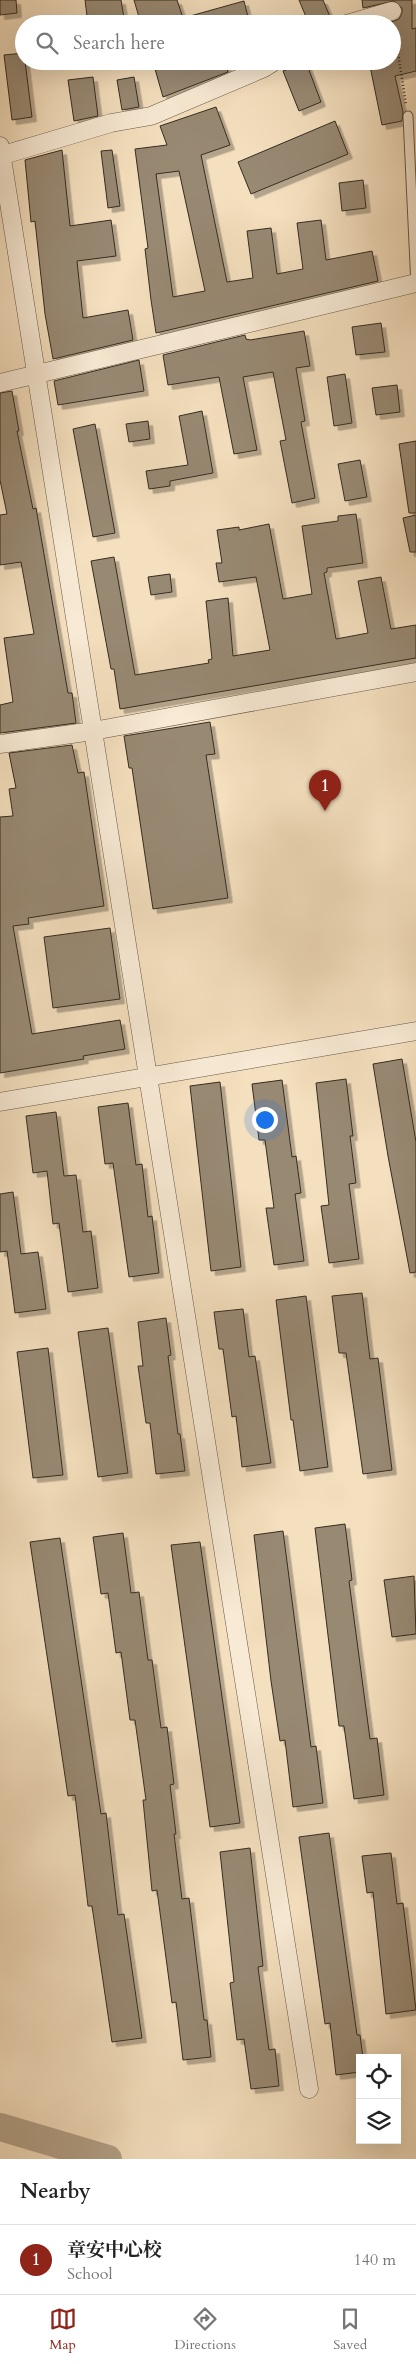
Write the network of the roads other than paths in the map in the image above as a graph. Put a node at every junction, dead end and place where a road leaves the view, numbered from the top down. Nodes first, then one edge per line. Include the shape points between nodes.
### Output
1 (392, 11) road end
2 (378, 15) edge
3 (259, 70) edge
4 (408, 116) road end
5 (0, 152) edge
6 (416, 284) edge
7 (416, 291) edge
8 (36, 374) junction
9 (0, 383) edge
10 (416, 672) edge
11 (93, 731) junction
12 (0, 744) edge
13 (416, 1030) edge
14 (148, 1076) junction
15 (0, 1102) edge
16 (309, 2089) dead end

1 - 2 street
3 - 5 street via 151,116
4 - 6 lane
5 - 8 street
6 - 7 lane
6 - 8 street
8 - 9 street
8 - 11 street
10 - 11 street
11 - 12 street
11 - 14 street
13 - 14 street
14 - 15 street
14 - 16 street

